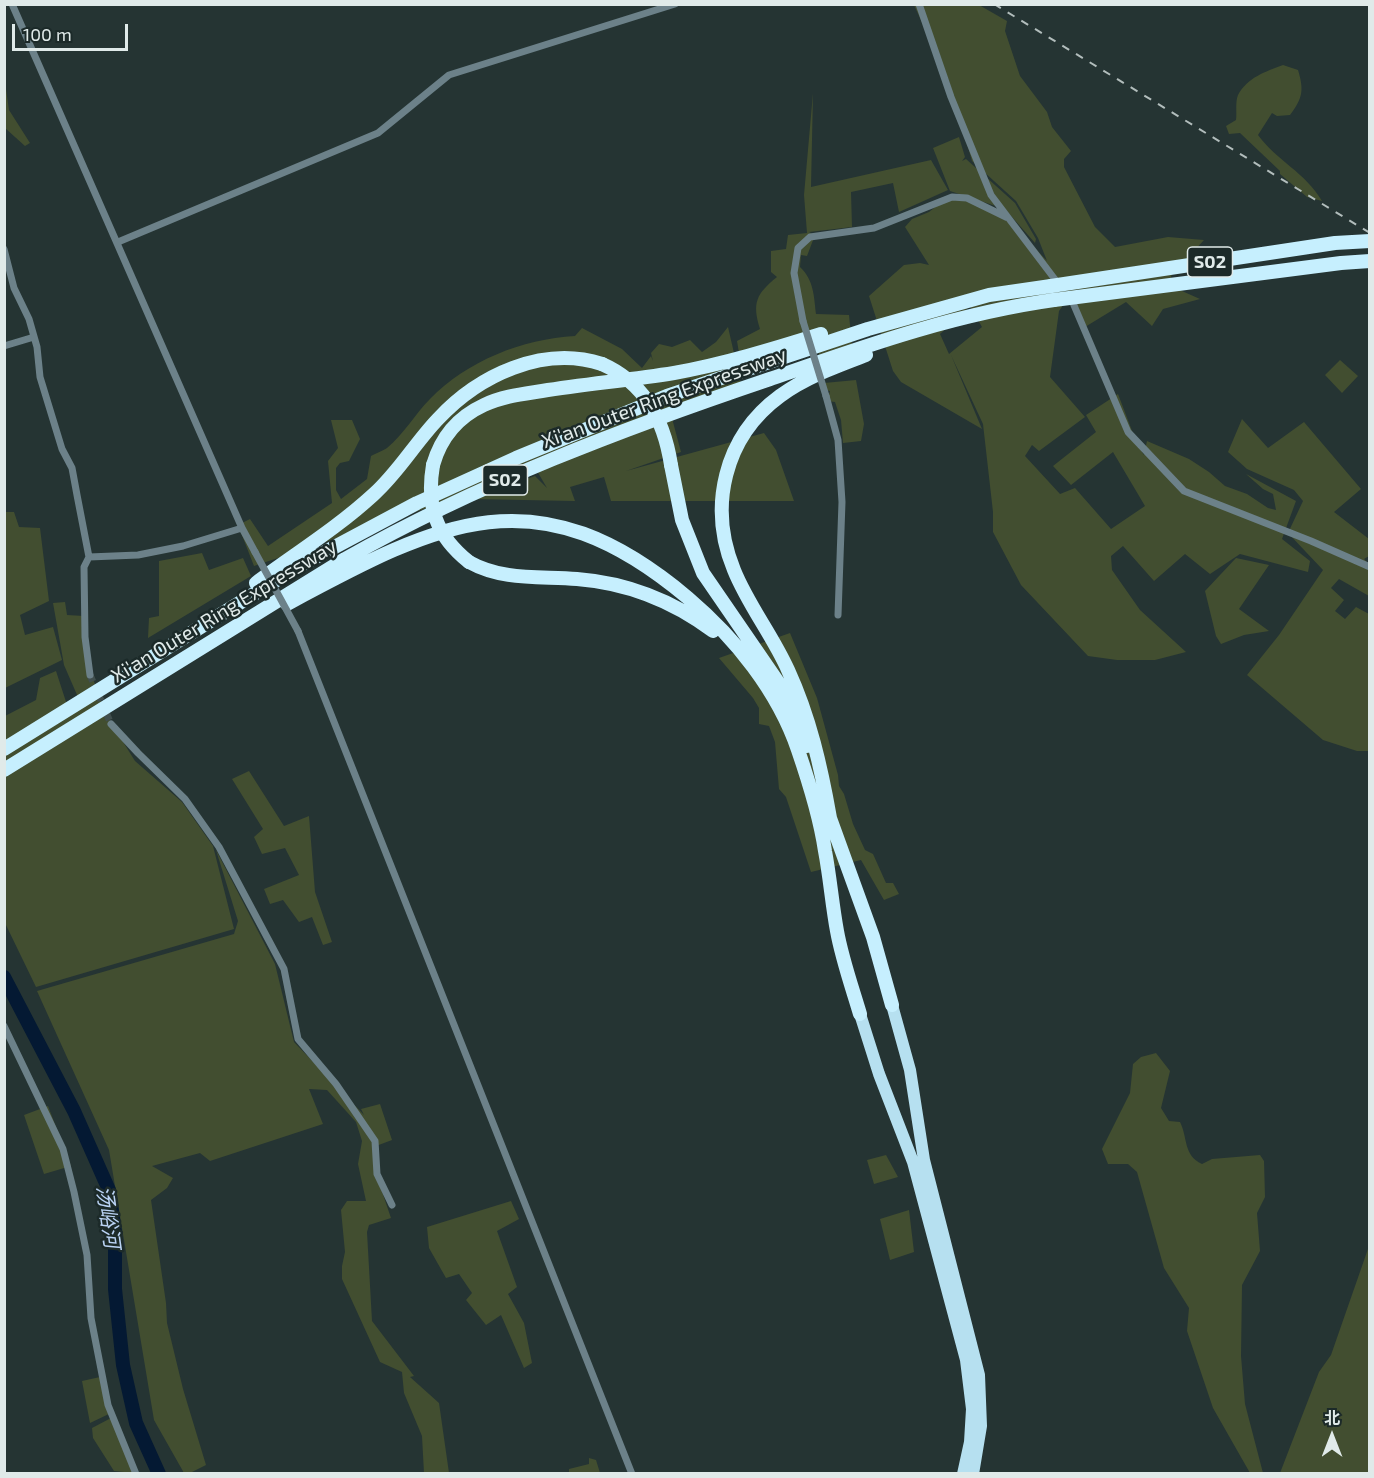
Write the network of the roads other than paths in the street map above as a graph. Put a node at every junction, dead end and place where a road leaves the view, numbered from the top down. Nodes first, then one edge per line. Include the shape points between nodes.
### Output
1 (12, 4) edge
2 (675, 4) edge
3 (919, 4) edge
4 (1008, 218) junction
5 (1370, 241) edge
6 (118, 242) junction
7 (4, 249) edge
8 (1370, 261) edge
9 (989, 295) junction
10 (1003, 308) junction
11 (34, 337) junction
12 (4, 346) edge
13 (242, 528) junction
14 (89, 557) junction
15 (1370, 567) edge
16 (838, 615) dead end
17 (159, 653) junction
18 (753, 668) junction
19 (90, 675) tunnel mouth
20 (141, 684) junction
21 (111, 724) tunnel mouth
22 (4, 748) edge
23 (4, 770) edge
24 (830, 818) junction
25 (892, 1005) joint
26 (860, 1014) joint
27 (4, 1026) edge
28 (392, 1205) dead end
29 (136, 1473) edge
30 (632, 1473) edge
31 (965, 1473) edge

1 - 6 street
2 - 6 street via 449,75 378,133
3 - 4 street via 991,195
4 - 15 street via 1073,303 1128,432 1184,491
4 - 16 street, bridge via 967,198 952,197 874,228 810,237 798,248 794,273 803,321 838,440 842,502
5 - 9 highway, Xi'an Outer Ring Expressway / S02, bridge
6 - 13 street
7 - 11 street via 14,288
8 - 10 highway, Xi'an Outer Ring Expressway / S02, bridge
9 - 17 highway, Xi'an Outer Ring Expressway / S02 via 817,345 667,396 546,445 366,528
9 - 18 highway, bridge via 894,313 675,373 495,400 449,430 433,465 430,494 436,521 449,543 469,562 504,575 603,582 656,597 707,626
10 - 20 highway, Xi'an Outer Ring Expressway / S02 via 907,332 717,397 500,482 369,546
10 - 24 highway via 864,356 801,383 759,415 731,460 722,497 724,541 735,572 787,667 806,711
11 - 12 street
11 - 14 street via 40,377 72,468
13 - 14 street via 138,555
13 - 30 street, bridge via 298,632
14 - 19 street via 84,567
17 - 22 highway, Xi'an Outer Ring Expressway / S02
17 - 24 highway, bridge via 345,520 385,483 444,413 477,386 538,360 577,358 602,364 625,377 649,402 665,436 682,520 697,561 790,705
18 - 20 highway via 733,641 697,606 626,553 564,527 515,520 453,528 402,545
18 - 26 highway via 779,708 798,750 823,837 837,934
20 - 23 highway, Xi'an Outer Ring Expressway / S02
21 - 28 street via 184,799 219,847 284,969 298,1038 375,1141 377,1174
24 - 25 highway via 873,937
25 - 31 highway via 910,1070 924,1160 979,1375 981,1426
26 - 31 highway via 913,1162 966,1360 972,1409
27 - 29 street via 63,1149 87,1255 91,1318 108,1405

